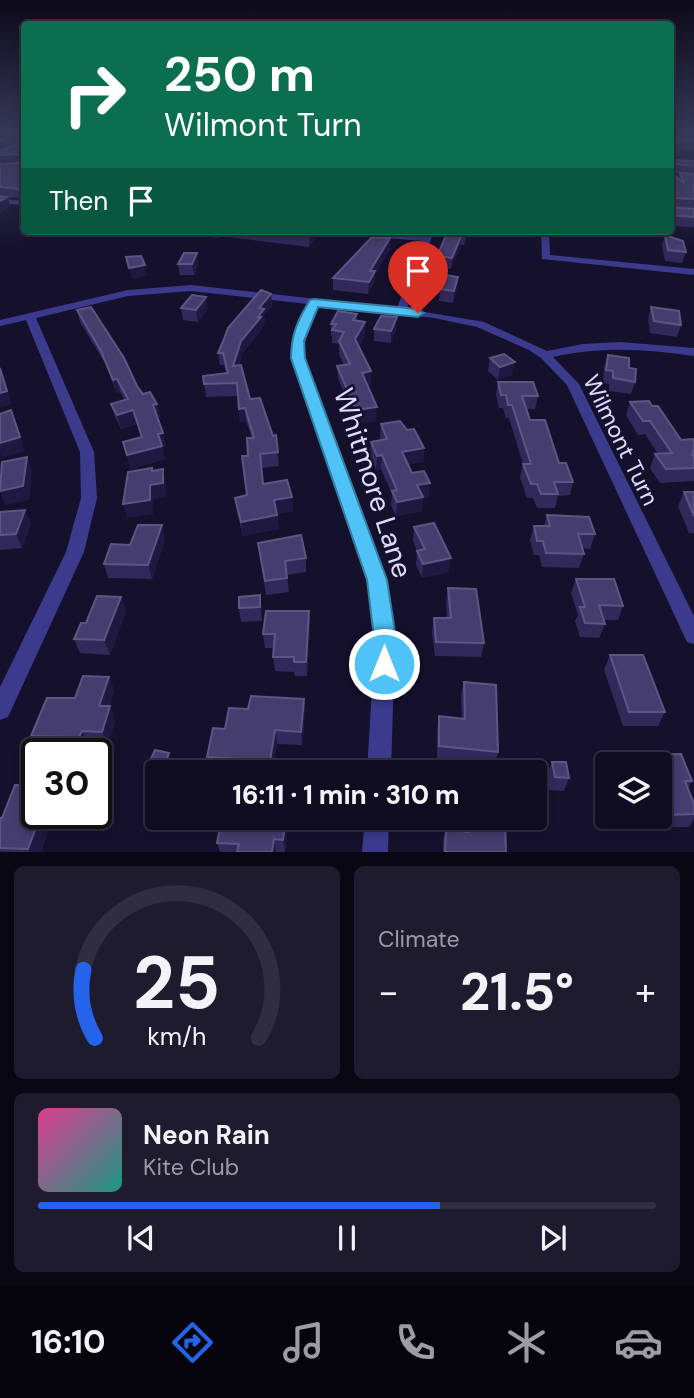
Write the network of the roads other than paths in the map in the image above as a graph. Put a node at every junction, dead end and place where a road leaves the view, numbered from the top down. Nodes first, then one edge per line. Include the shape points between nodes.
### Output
1 (674, 177) edge
2 (694, 179) edge
3 (0, 201) edge
4 (21, 202) edge
5 (429, 235) edge
6 (545, 235) edge
7 (694, 272) edge
8 (314, 303) junction
9 (401, 311) junction
10 (30, 316) junction
11 (0, 323) edge
12 (694, 352) edge
13 (545, 355) junction
14 (694, 636) edge
15 (0, 710) edge
16 (380, 760) edge
17 (376, 830) edge
18 (375, 852) edge

1 - 2 street
3 - 4 street
5 - 9 street
6 - 7 street via 545,257
8 - 9 street, Wilmont Turn
8 - 10 street, Wilmont Turn via 165,288
8 - 16 street, Whitmore Lane via 304,320 298,358 377,580 385,638
9 - 13 street, Wilmont Turn via 480,324
10 - 11 street, Wilmont Turn
10 - 15 street via 88,452 89,498 75,552
12 - 13 street via 599,345
13 - 14 street, Wilmont Turn via 573,384
17 - 18 street

